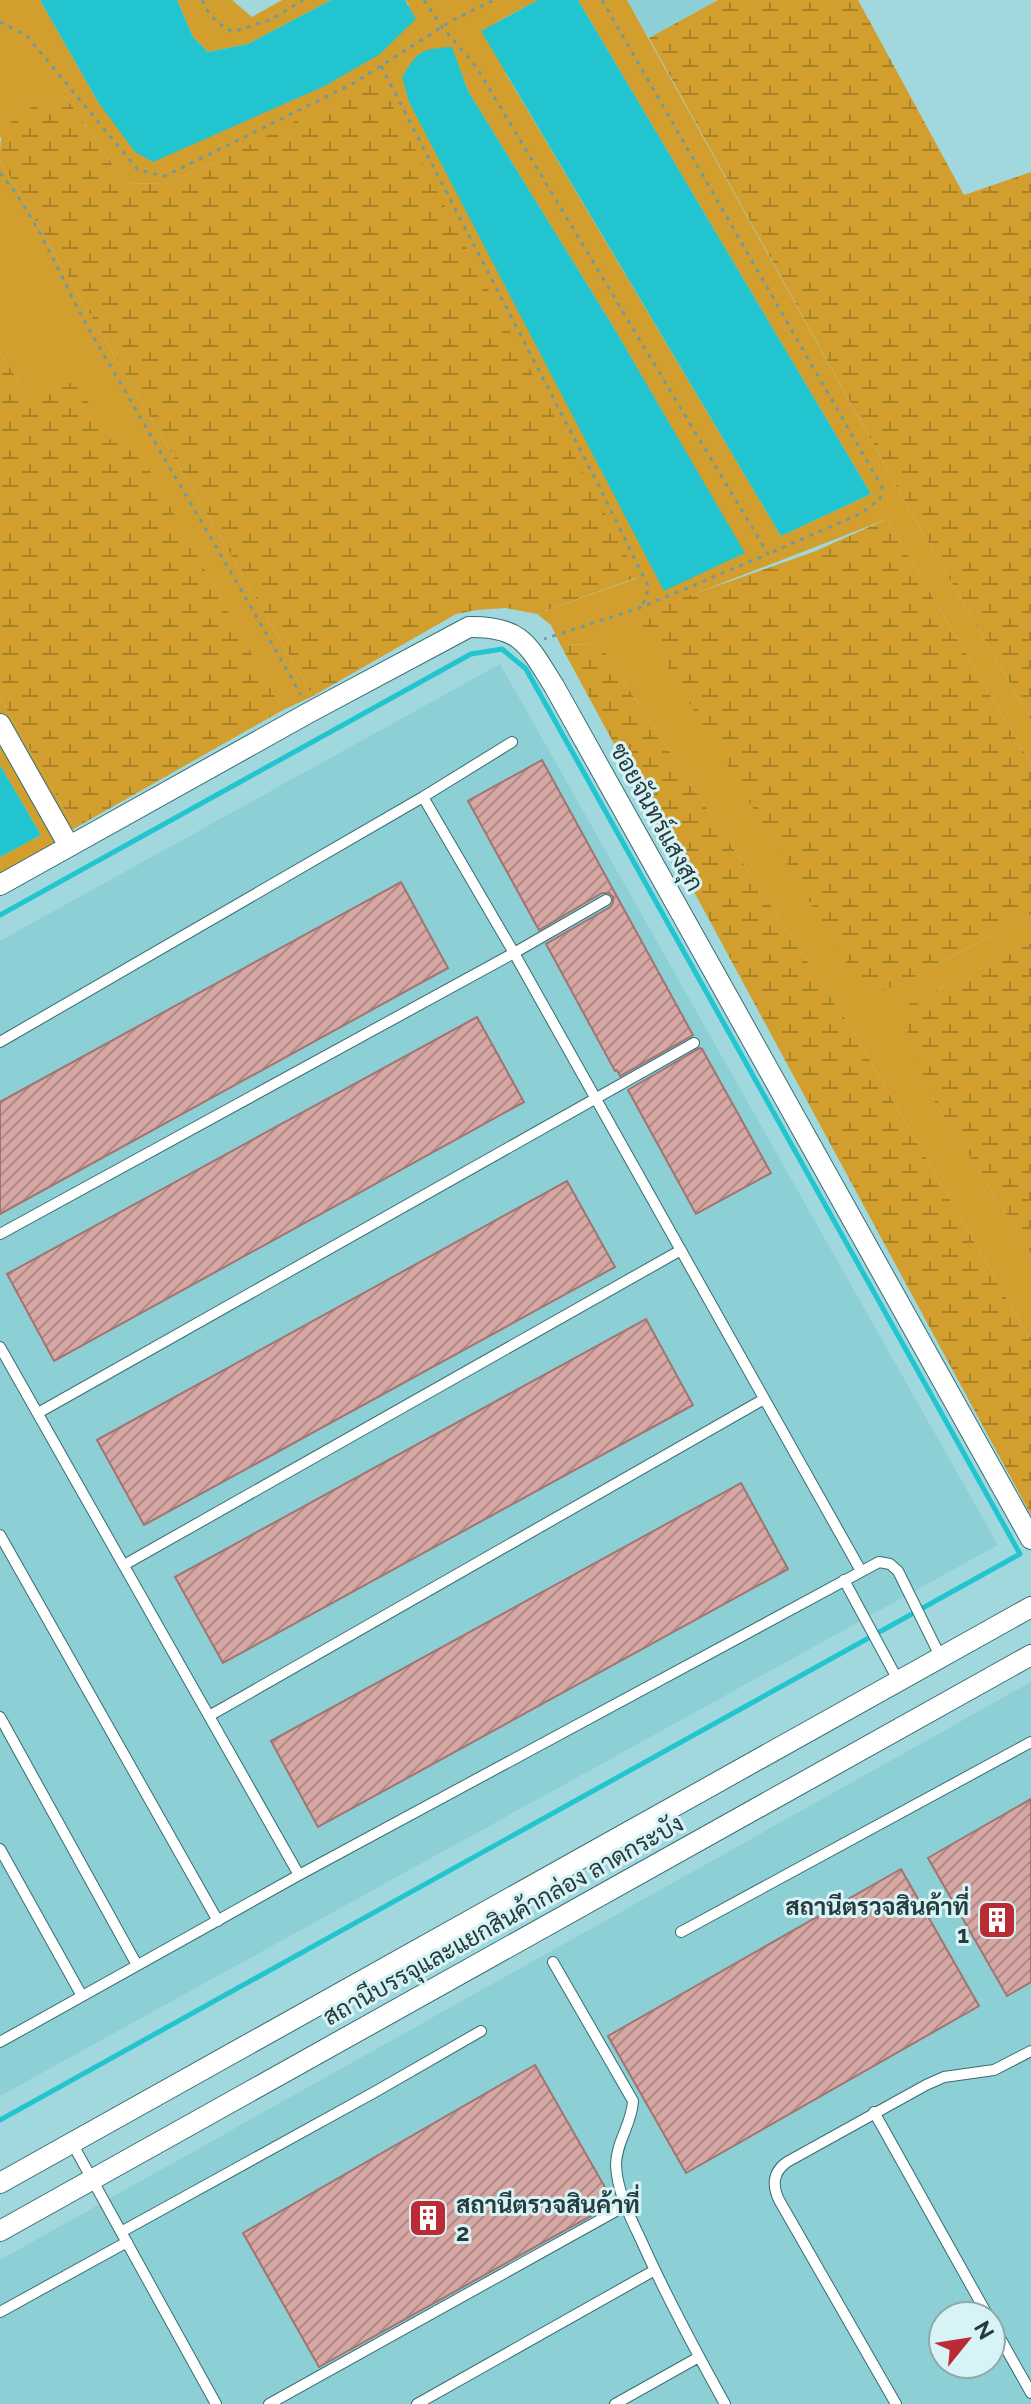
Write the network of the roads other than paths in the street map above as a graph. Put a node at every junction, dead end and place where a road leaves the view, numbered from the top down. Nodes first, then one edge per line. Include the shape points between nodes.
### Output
1 (0, 724) edge
2 (512, 742) dead end
3 (423, 797) junction
4 (69, 846) junction
5 (0, 885) edge
6 (606, 900) dead end
7 (514, 953) junction
8 (0, 1042) edge
9 (694, 1043) dead end
10 (596, 1099) junction
11 (0, 1234) edge
12 (681, 1250) junction
13 (0, 1347) edge
14 (764, 1399) junction
15 (38, 1413) junction
16 (0, 1535) edge
17 (1031, 1539) edge
18 (124, 1565) junction
19 (861, 1571) junction
20 (844, 1580) junction
21 (1031, 1607) edge
22 (1031, 1655) edge
23 (941, 1658) junction
24 (899, 1682) junction
25 (209, 1716) junction
26 (0, 1717) edge
27 (1031, 1742) edge
28 (0, 1849) edge
29 (299, 1875) junction
30 (218, 1921) junction
31 (681, 1932) dead end
32 (553, 1962) dead end
33 (137, 1965) junction
34 (82, 1996) junction
35 (481, 2031) dead end
36 (0, 2042) edge
37 (1031, 2051) edge
38 (874, 2112) junction
39 (72, 2143) junction
40 (92, 2179) junction
41 (0, 2183) edge
42 (625, 2206) junction
43 (0, 2231) edge
44 (124, 2237) junction
45 (655, 2270) junction
46 (979, 2300) edge
47 (0, 2312) edge
48 (1007, 2350) edge
49 (699, 2357) junction
50 (1031, 2393) edge
51 (216, 2404) edge
52 (269, 2404) edge
53 (417, 2404) edge
54 (615, 2404) edge
55 (725, 2404) edge
56 (896, 2404) edge

1 - 4 street
2 - 3 lane
3 - 7 lane
3 - 8 lane
4 - 5 street
4 - 17 street, ซอยจันทร์แสงสุก via 469,627 514,634 526,643 554,686
6 - 7 lane
7 - 10 lane
7 - 11 lane
9 - 10 lane
10 - 12 lane
10 - 15 lane
12 - 14 lane
12 - 18 lane
13 - 15 lane
14 - 19 lane
14 - 25 lane
15 - 18 lane
16 - 30 lane
18 - 25 lane
19 - 20 lane
19 - 23 lane via 879,1562 898,1571
20 - 24 lane
20 - 29 lane
21 - 23 street, สถานีบรรจุและแยกสินค้ากล่อง ลาดกระบัง
22 - 40 street, สถานีบรรจุและแยกสินค้ากล่อง ลาดกระบัง
23 - 24 street, สถานีบรรจุและแยกสินค้ากล่อง ลาดกระบัง
24 - 39 street, สถานีบรรจุและแยกสินค้ากล่อง ลาดกระบัง
25 - 29 lane
26 - 33 lane
27 - 31 lane
28 - 34 lane
29 - 30 lane
30 - 33 lane
32 - 42 lane via 633,2101 616,2161
33 - 34 lane
34 - 36 lane
35 - 44 lane
37 - 38 lane via 994,2070 944,2077
38 - 46 lane
38 - 56 lane via 783,2165 774,2184
39 - 40 lane
39 - 41 street, สถานีบรรจุและแยกสินค้ากล่อง ลาดกระบัง
40 - 43 street, สถานีบรรจุและแยกสินค้ากล่อง ลาดกระบัง
40 - 44 lane
42 - 45 lane
42 - 52 lane
44 - 47 lane
44 - 51 lane
45 - 49 lane
45 - 53 lane
48 - 50 lane
49 - 54 lane
49 - 55 lane

